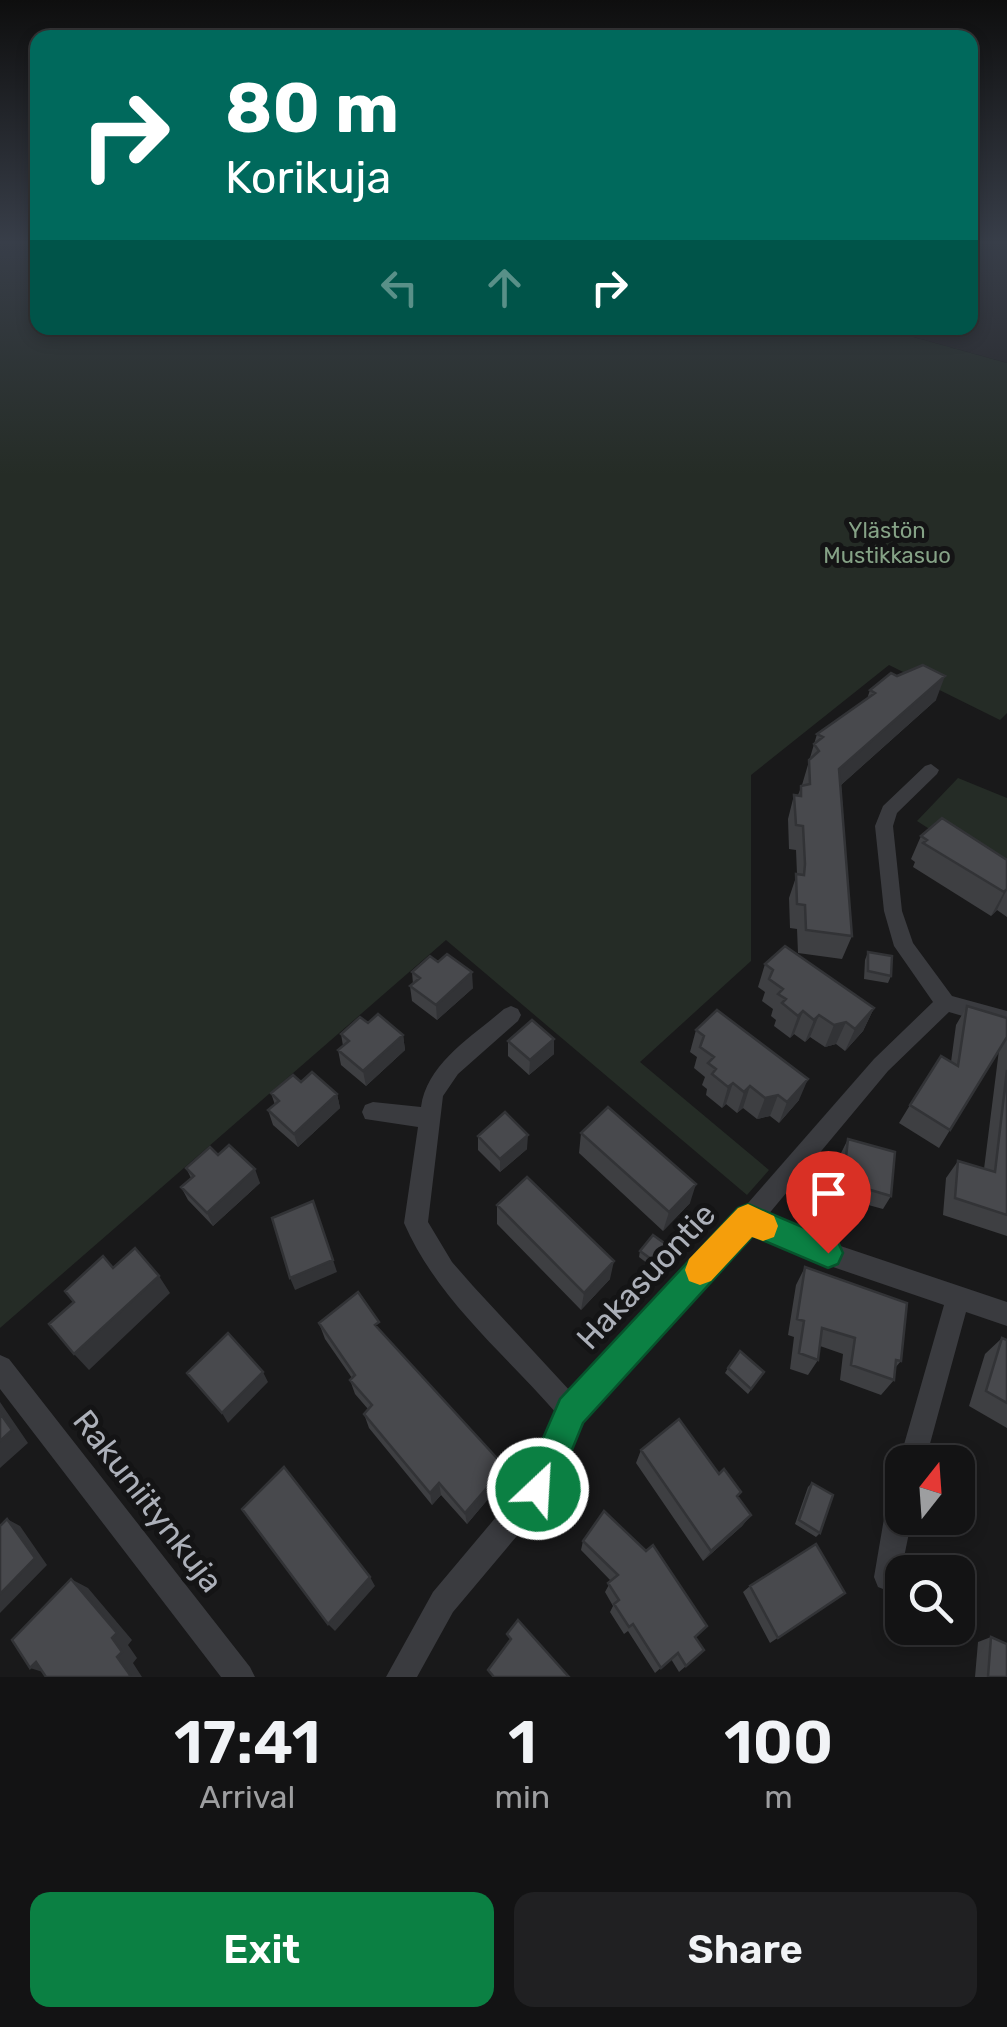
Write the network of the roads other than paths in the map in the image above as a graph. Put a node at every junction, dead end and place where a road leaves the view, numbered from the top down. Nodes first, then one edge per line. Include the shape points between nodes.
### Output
1 (930, 770) dead end
2 (945, 1004) junction
3 (511, 1015) dead end
4 (1007, 1020) edge
5 (373, 1112) dead end
6 (429, 1118) junction
7 (748, 1219) junction
8 (958, 1297) junction
9 (1007, 1314) edge
10 (0, 1368) edge
11 (572, 1411) junction
12 (917, 1445) edge
13 (240, 1677) edge
14 (401, 1677) edge

1 - 2 street via 889,810 884,826 893,911 904,946
2 - 4 street
2 - 7 street, Hakasuontie via 881,1065
3 - 6 street via 451,1067 433,1094
5 - 6 street
6 - 11 street via 416,1223 422,1239
7 - 8 street via 795,1242
7 - 11 street, Hakasuontie
8 - 9 street
8 - 12 street
10 - 13 street, Rakuniitynkuja
11 - 14 street, Hakasuontie via 538,1489 443,1602

